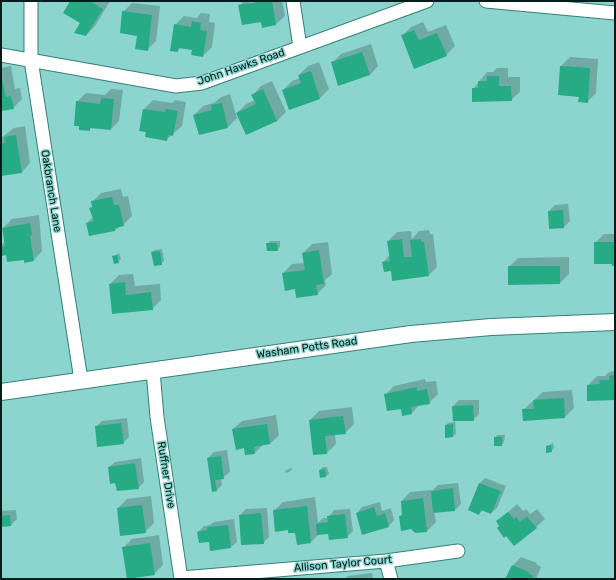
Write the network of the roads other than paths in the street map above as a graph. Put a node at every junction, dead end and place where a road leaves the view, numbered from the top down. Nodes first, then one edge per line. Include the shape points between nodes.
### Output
1 (31, 1) edge
2 (293, 1) edge
3 (427, 1) edge
4 (486, 1) edge
5 (615, 12) edge
6 (300, 47) junction
7 (1, 55) edge
8 (31, 60) junction
9 (615, 322) edge
10 (153, 371) junction
11 (81, 380) junction
12 (1, 392) edge
13 (458, 551) dead end
14 (386, 561) junction
15 (181, 579) edge
16 (391, 579) edge

1 - 8 street, Oakbranch Lane
2 - 6 street
3 - 6 street, John Hawks Road
4 - 5 street
6 - 8 street, John Hawks Road via 202,83 176,86
7 - 8 street, John Hawks Road
8 - 11 street, Oakbranch Lane
9 - 10 street, Washam Potts Road via 418,333
10 - 11 street, Washam Potts Road
10 - 15 street, Ruffner Drive via 157,417
11 - 12 street, Washam Potts Road
13 - 14 street, Allison Taylor Court
14 - 15 street, Allison Taylor Court
14 - 16 street

